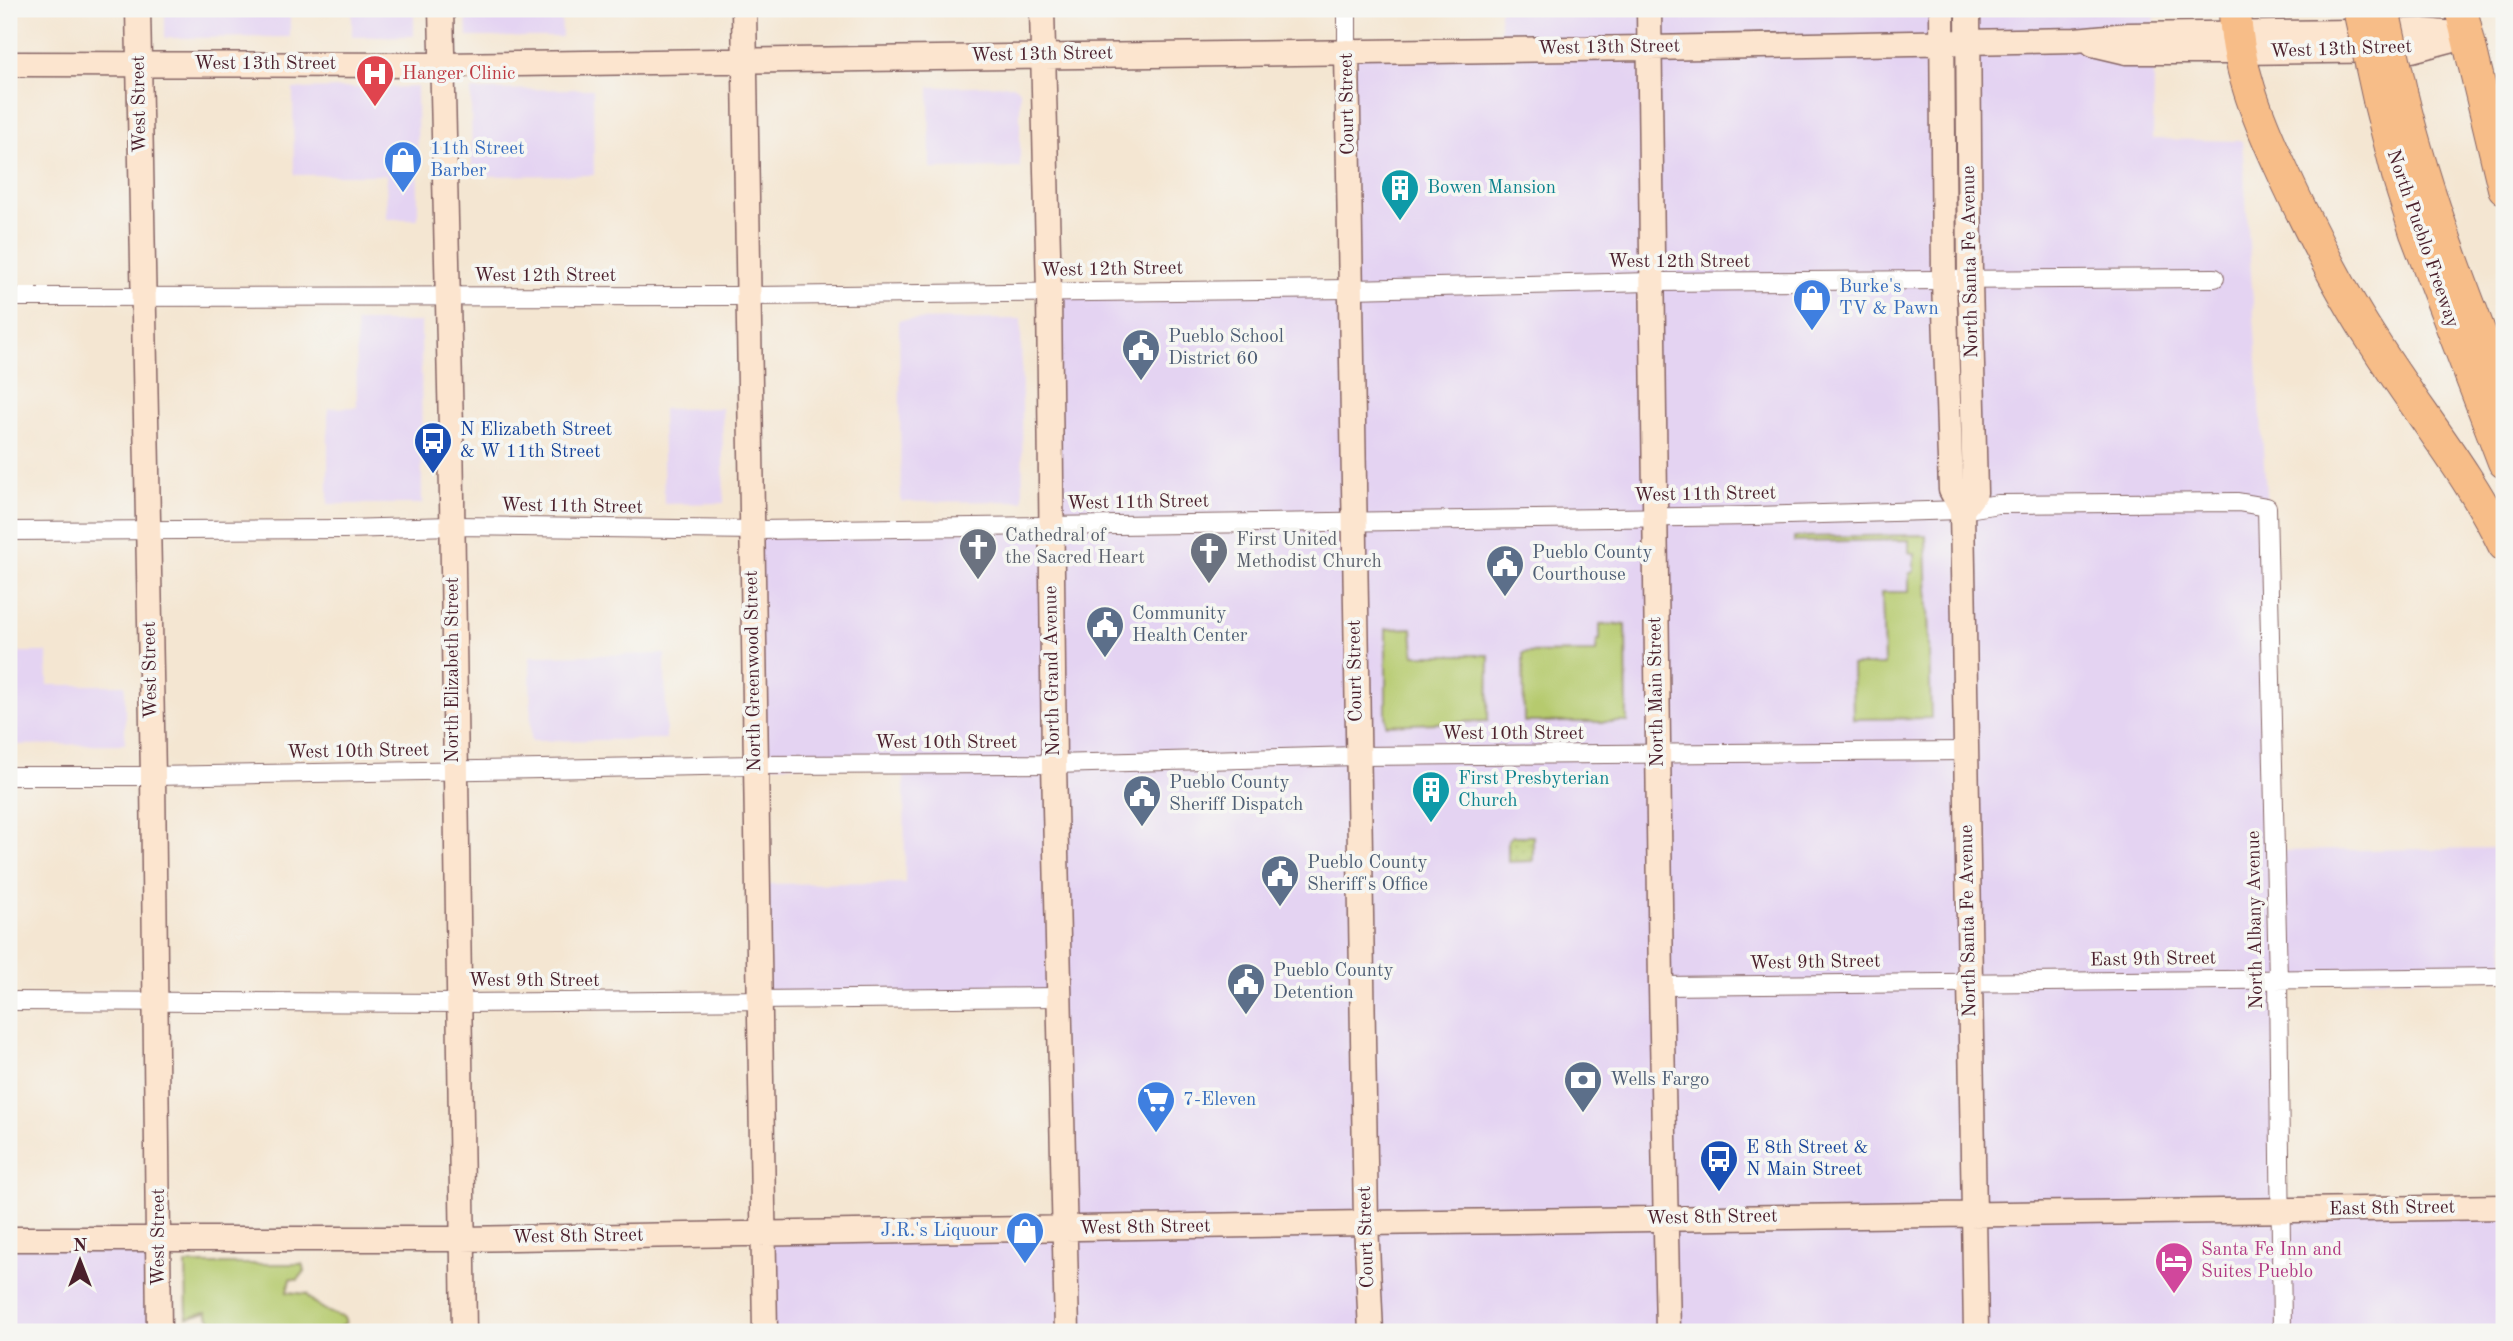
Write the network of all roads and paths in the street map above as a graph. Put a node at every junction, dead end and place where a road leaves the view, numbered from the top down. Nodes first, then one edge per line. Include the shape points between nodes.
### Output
1 (138, 9) edge
2 (441, 9) edge
3 (744, 9) edge
4 (1042, 9) edge
5 (1346, 9) edge
6 (1648, 9) edge
7 (1942, 9) edge
8 (1968, 9) edge
9 (2359, 9) edge
10 (2383, 9) edge
11 (2464, 22) edge
12 (2236, 32) edge
13 (1968, 41) junction
14 (1942, 42) junction
15 (1648, 48) junction
16 (1347, 52) junction
17 (1042, 55) junction
18 (744, 61) junction
19 (9, 64) edge
20 (139, 64) junction
21 (443, 65) junction
22 (2390, 98) junction
23 (2504, 188) edge
24 (2215, 278) dead end
25 (1944, 281) junction
26 (1970, 281) junction
27 (1651, 282) junction
28 (1350, 289) junction
29 (1049, 292) junction
30 (748, 296) junction
31 (9, 297) edge
32 (144, 297) junction
33 (447, 298) junction
34 (2504, 395) edge
35 (2504, 463) edge
36 (2267, 507) joint
37 (1962, 510) junction
38 (1654, 517) junction
39 (1354, 521) junction
40 (452, 526) junction
41 (1051, 526) junction
42 (149, 530) junction
43 (751, 530) junction
44 (9, 531) edge
45 (2504, 545) edge
46 (1967, 751) junction
47 (1658, 754) junction
48 (1357, 756) junction
49 (1054, 764) junction
50 (755, 765) junction
51 (454, 772) junction
52 (9, 776) edge
53 (153, 776) junction
54 (2504, 977) edge
55 (2278, 980) junction
56 (1969, 983) junction
57 (1661, 986) junction
58 (1060, 997) junction
59 (9, 1001) edge
60 (758, 1001) junction
61 (156, 1002) junction
62 (460, 1003) junction
63 (2504, 1207) edge
64 (2280, 1211) junction
65 (1975, 1214) junction
66 (1665, 1219) junction
67 (1366, 1223) junction
68 (1064, 1229) junction
69 (762, 1234) junction
70 (462, 1239) junction
71 (9, 1240) edge
72 (159, 1240) junction
73 (159, 1332) edge
74 (464, 1332) edge
75 (765, 1332) edge
76 (1067, 1332) edge
77 (1371, 1332) edge
78 (1668, 1332) edge
79 (1976, 1332) edge
80 (2281, 1332) edge

1 - 20 street, West Street
2 - 21 street, North Elizabeth Street
3 - 18 street, North Greenwood Street
4 - 17 street, North Grand Avenue
5 - 16 street, Court Street
6 - 15 street, North Main Street
7 - 14 street, North Santa Fe Avenue
8 - 13 street, North Santa Fe Avenue
9 - 22 highway, North Pueblo Freeway, bridge
10 - 22 highway, North Pueblo Freeway, bridge
11 - 12 street, West 13th Street via 2423,31
11 - 23 highway
12 - 13 street, West 13th Street
12 - 45 highway via 2243,70 2301,213 2375,345 2466,476
13 - 14 street, West 13th Street
13 - 26 street, North Santa Fe Avenue
14 - 15 street, West 13th Street
14 - 25 street, North Santa Fe Avenue
15 - 16 street, West 13th Street
15 - 27 street, North Main Street
16 - 17 street, West 13th Street
16 - 28 street, Court Street
17 - 18 street, West 13th Street
17 - 29 street, North Grand Avenue
18 - 21 street, West 13th Street
18 - 30 street, North Greenwood Street
19 - 20 street, West 13th Street
20 - 21 street, West 13th Street
20 - 32 street, West Street
21 - 33 street, North Elizabeth Street
22 - 34 highway, North Pueblo Freeway via 2415,151
22 - 35 highway, North Pueblo Freeway via 2400,183
24 - 26 street, West 12th Street
25 - 26 street, West 12th Street
25 - 27 street, West 12th Street
25 - 37 street, North Santa Fe Avenue via 1951,490
26 - 37 street, North Santa Fe Avenue via 1975,493
27 - 28 street, West 12th Street
27 - 38 street, North Main Street
28 - 29 street, West 12th Street
28 - 39 street, Court Street
29 - 30 street, West 12th Street
29 - 41 street, North Grand Avenue
30 - 33 street, West 12th Street
30 - 43 street, North Greenwood Street
31 - 32 street, West 12th Street
32 - 33 street, West 12th Street
32 - 42 street, West Street
33 - 40 street, North Elizabeth Street
36 - 37 street, West 11th Street via 2238,502 2022,503
36 - 55 street, North Albany Avenue
37 - 38 street, West 11th Street
37 - 46 street, North Santa Fe Avenue
38 - 39 street, West 11th Street
38 - 47 street, North Main Street
39 - 41 street, West 11th Street
39 - 48 street, Court Street
40 - 42 street, West 11th Street
40 - 43 street, West 11th Street
40 - 51 street, North Elizabeth Street
41 - 43 street, West 11th Street
41 - 49 street, North Grand Avenue
42 - 44 street, West 11th Street
42 - 53 street, West Street
43 - 50 street, North Greenwood Street
46 - 47 street, West 10th Street
46 - 56 street, North Santa Fe Avenue
47 - 48 street, West 10th Street
47 - 57 street, North Main Street
48 - 49 street, West 10th Street
48 - 67 street, Court Street
49 - 50 street, West 10th Street
49 - 58 street, North Grand Avenue
50 - 51 street, West 10th Street
50 - 60 street, North Greenwood Street
51 - 53 street, West 10th Street
51 - 62 street, North Elizabeth Street
52 - 53 street, West 10th Street
53 - 61 street, West Street
54 - 55 street, East 9th Street
55 - 56 street, East 9th Street
55 - 64 street, North Albany Avenue
56 - 57 street, West 9th Street
56 - 65 street, North Santa Fe Avenue
57 - 66 street, North Main Street
58 - 60 street, West 9th Street
58 - 68 street, North Grand Avenue
59 - 61 street, West 9th Street
60 - 62 street, West 9th Street
60 - 69 street, North Greenwood Street
61 - 62 street, West 9th Street
61 - 72 street, West Street
62 - 70 street, North Elizabeth Street
63 - 64 street, East 8th Street
64 - 65 street, West 8th Street
64 - 80 street, North Albany Avenue
65 - 66 street, West 8th Street
65 - 79 street, North Santa Fe Avenue
66 - 67 street, West 8th Street
66 - 78 street, North Main Street
67 - 68 street, West 8th Street
67 - 77 street, Court Street
68 - 69 street, West 8th Street
68 - 76 street, North Grand Avenue
69 - 70 street, West 8th Street
69 - 75 street, North Greenwood Street
70 - 72 street, West 8th Street
70 - 74 street, North Elizabeth Street
71 - 72 street, West 8th Street
72 - 73 street, West Street

